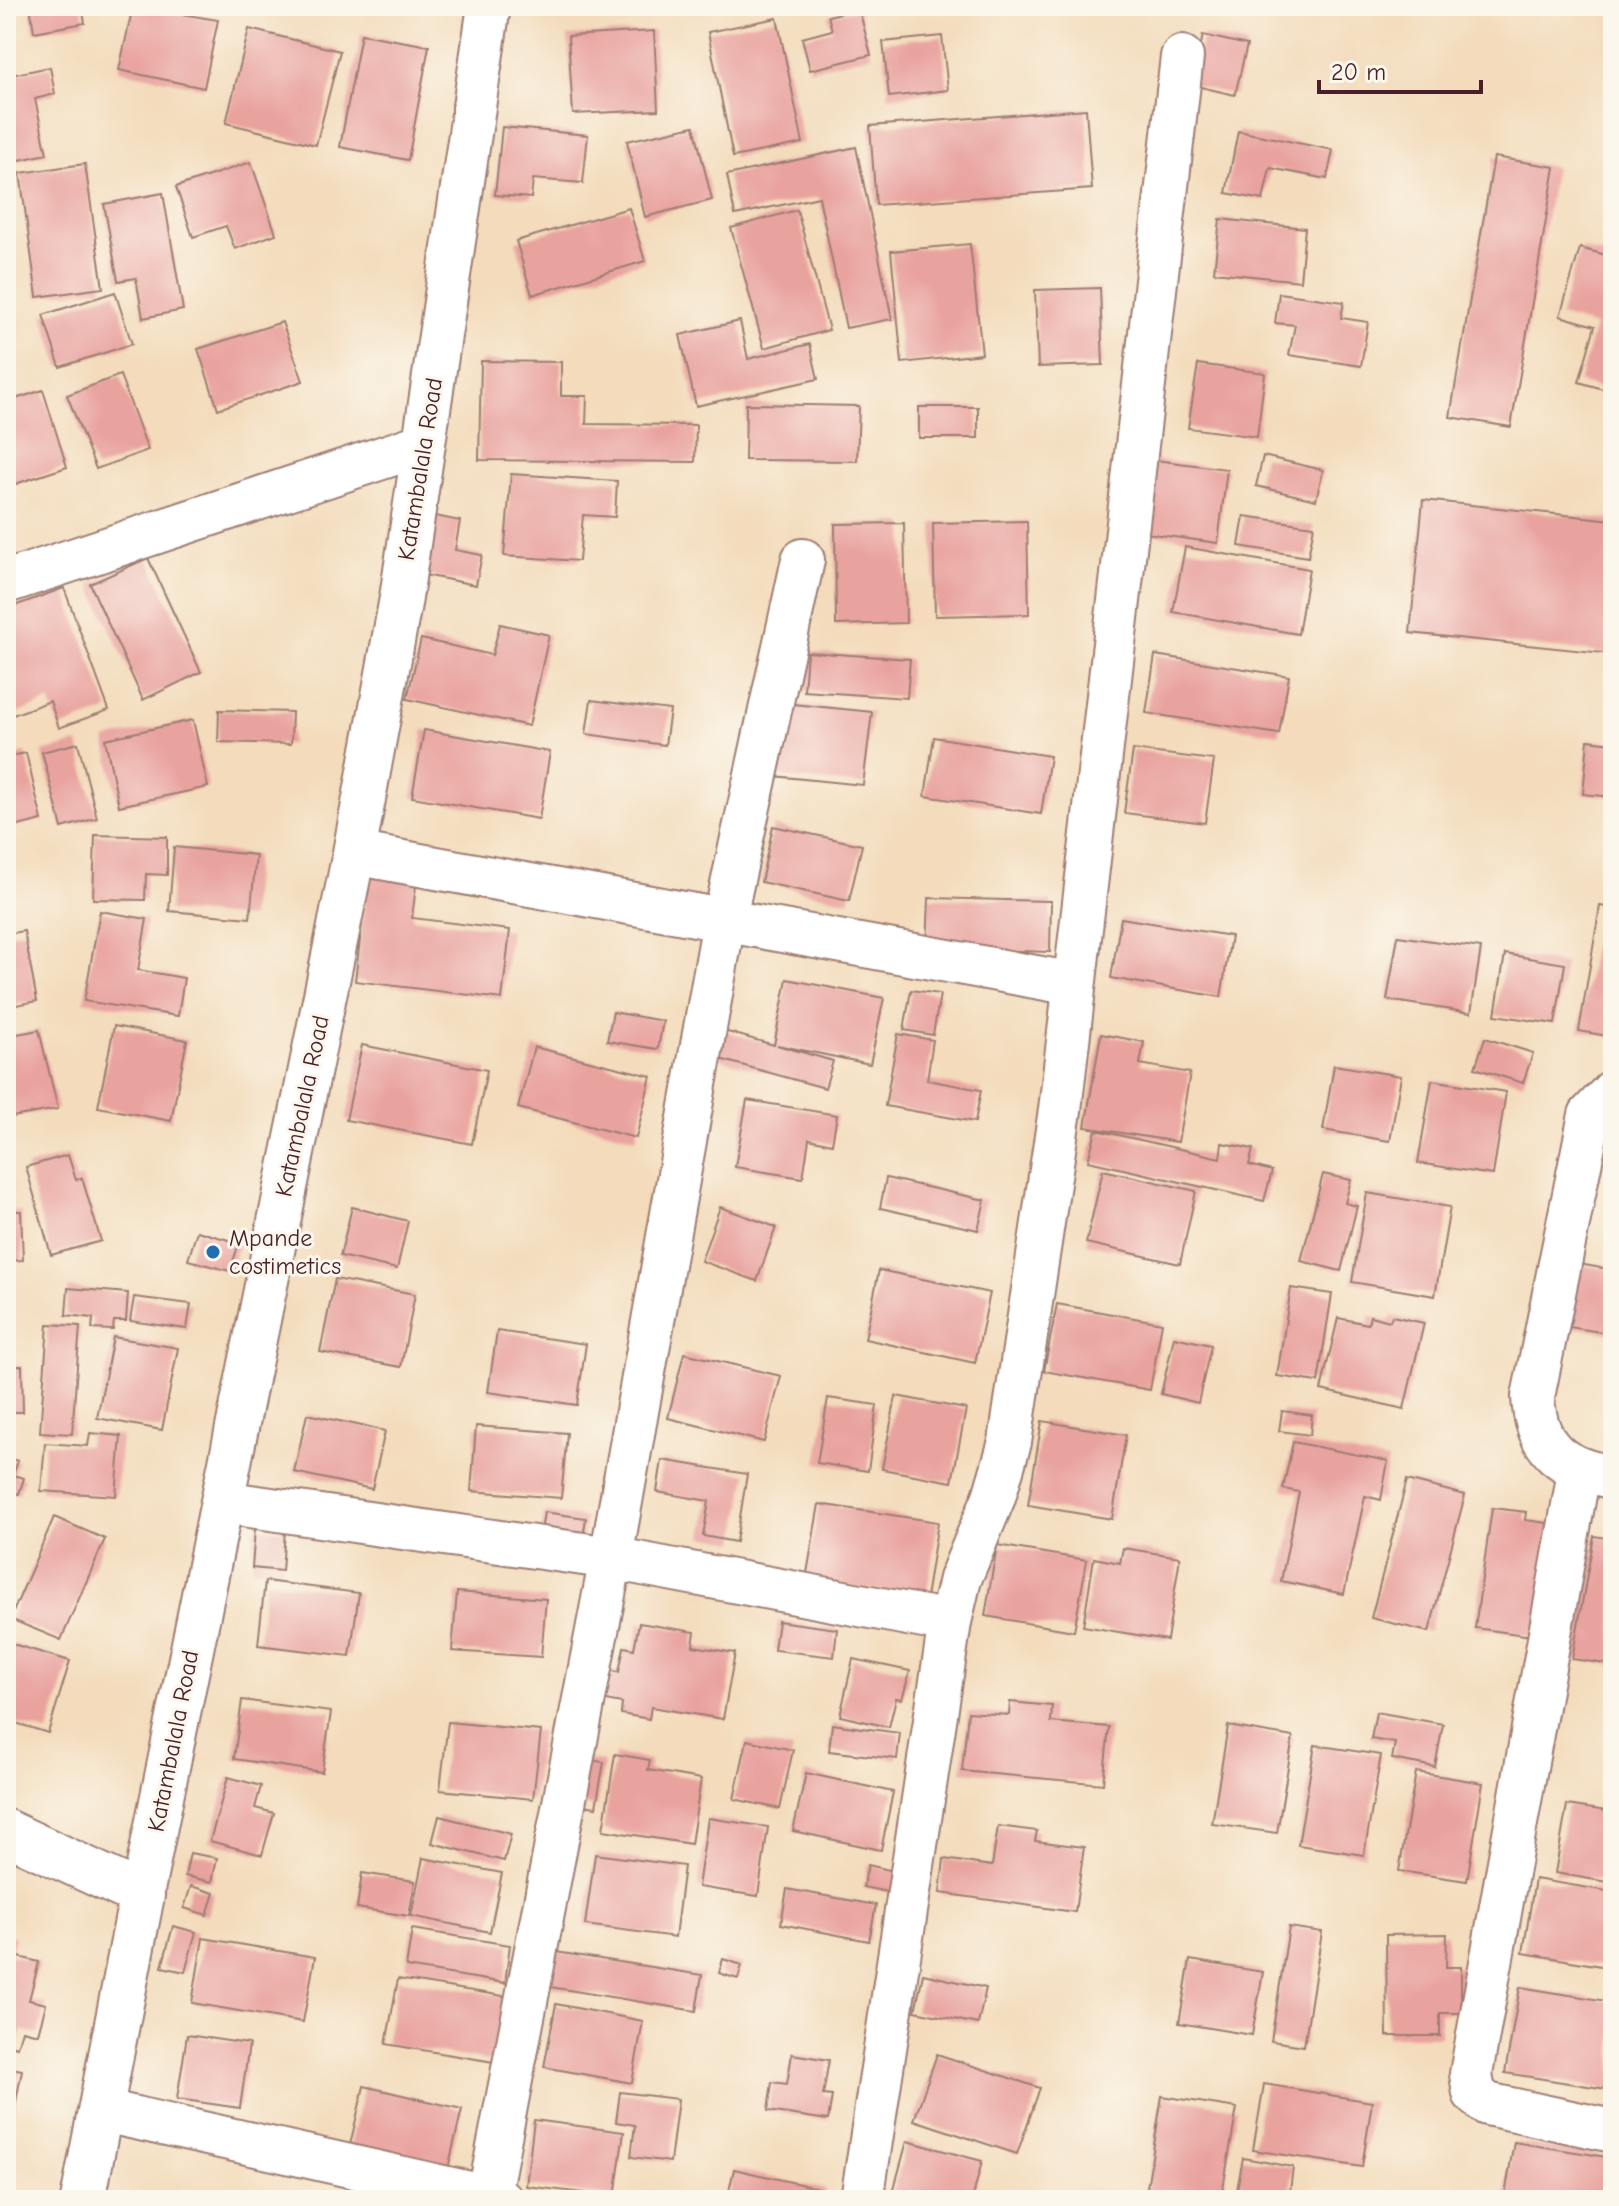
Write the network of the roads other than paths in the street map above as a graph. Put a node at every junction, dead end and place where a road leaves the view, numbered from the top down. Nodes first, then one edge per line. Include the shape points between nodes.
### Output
1 (489, 6) edge
2 (1182, 57) dead end
3 (424, 444) junction
4 (803, 560) dead end
5 (6, 582) edge
6 (354, 853) junction
7 (724, 921) junction
8 (1074, 984) junction
9 (1613, 1091) edge
10 (1596, 1474) edge
11 (222, 1502) junction
12 (611, 1558) junction
13 (950, 1622) junction
14 (6, 1832) edge
15 (142, 1895) junction
16 (100, 2110) junction
17 (1613, 2131) edge
18 (493, 2199) edge
19 (83, 2200) edge
20 (862, 2200) edge

1 - 3 street, Katambalala Road
2 - 8 street
3 - 5 street
3 - 6 street, Katambalala Road
4 - 7 street
6 - 7 street
6 - 11 street, Katambalala Road
7 - 8 street
7 - 12 street
8 - 13 street via 1010,1442 960,1579
9 - 10 street via 1590,1115 1533,1397 1534,1424 1550,1449
10 - 17 street via 1471,2074 1474,2093 1487,2104
11 - 12 street
11 - 15 street, Katambalala Road
12 - 13 street
12 - 18 street
13 - 20 street
14 - 15 main road
15 - 16 main road, Katambalala Road
16 - 18 street
16 - 19 main road, Katambalala Road

